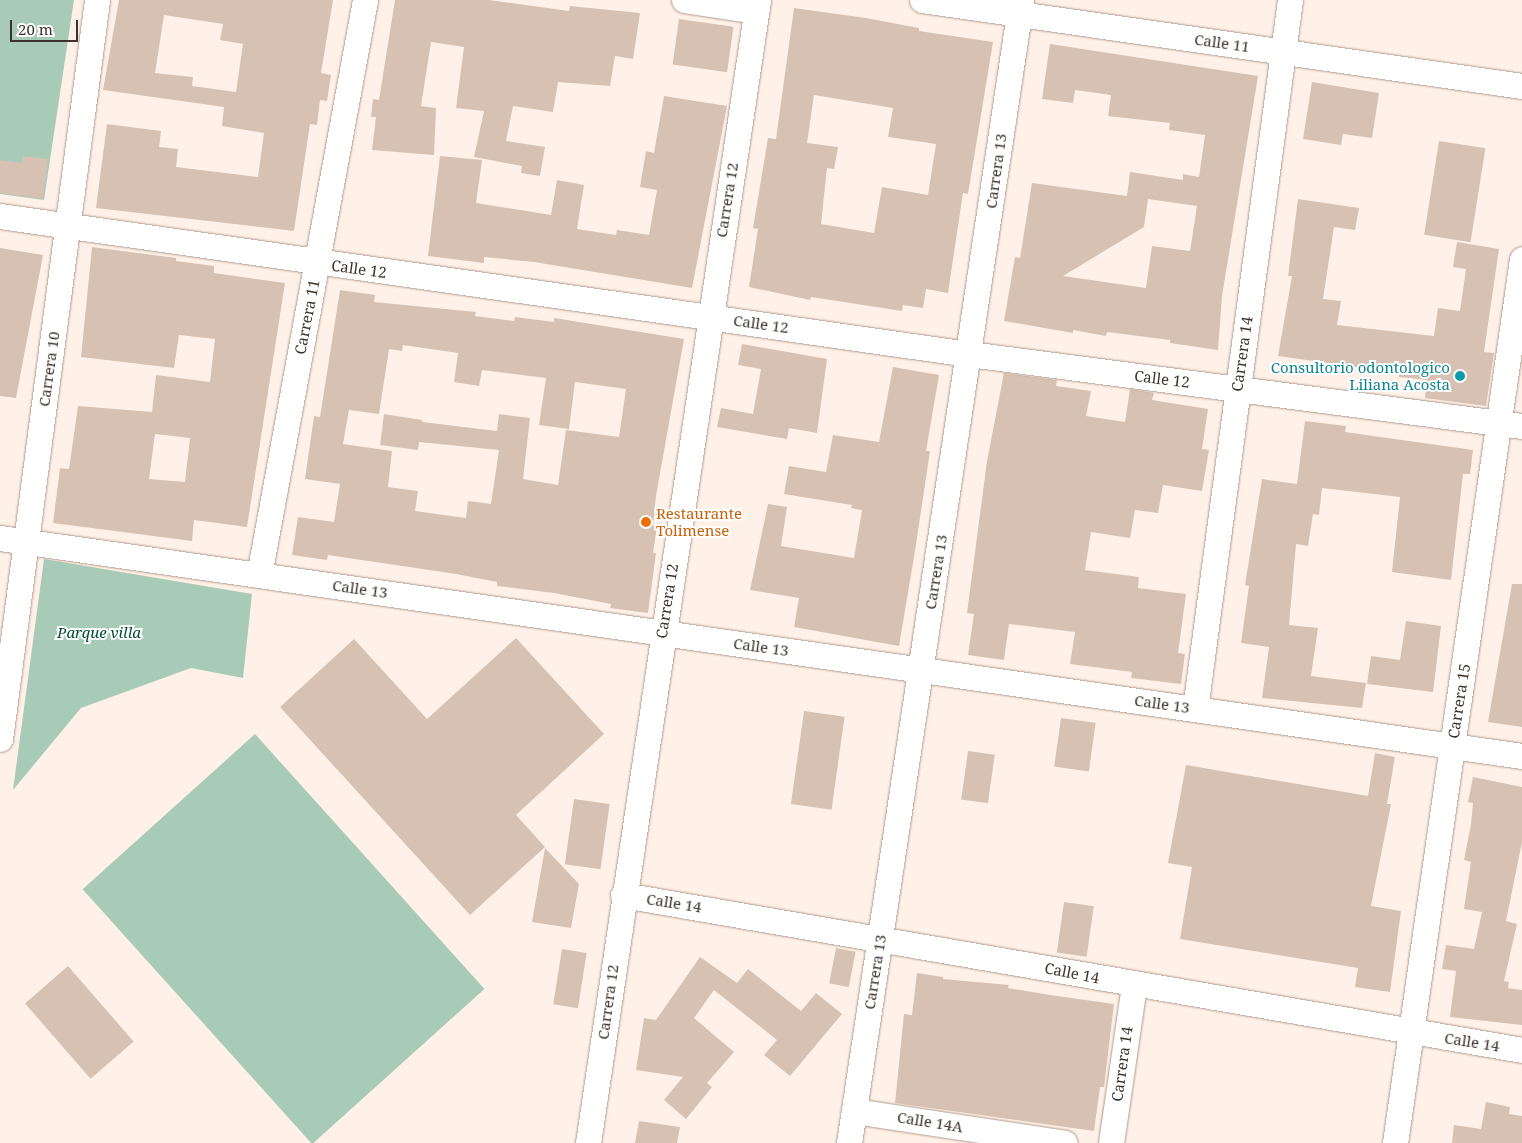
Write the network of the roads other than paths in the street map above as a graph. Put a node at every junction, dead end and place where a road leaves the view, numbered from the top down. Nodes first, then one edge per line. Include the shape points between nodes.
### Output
1 (98, 0) edge
2 (365, 0) edge
3 (684, 0) edge
4 (922, 0) edge
5 (1290, 0) edge
6 (757, 6) edge
7 (1020, 7) edge
8 (1283, 52) junction
9 (1522, 86) edge
10 (0, 216) edge
11 (68, 228) junction
12 (1522, 259) edge
13 (318, 263) junction
14 (710, 317) junction
15 (969, 354) junction
16 (1238, 389) junction
17 (1511, 424) edge
18 (0, 538) edge
19 (26, 542) junction
20 (259, 575) junction
21 (662, 633) junction
22 (921, 670) junction
23 (3, 692) edge
24 (1195, 709) junction
25 (0, 738) edge
26 (1452, 746) junction
27 (1522, 756) edge
28 (623, 895) junction
29 (880, 937) junction
30 (1134, 985) junction
31 (1409, 1031) junction
32 (1522, 1050) edge
33 (854, 1110) junction
34 (588, 1143) edge
35 (849, 1143) edge
36 (1065, 1143) edge
37 (1110, 1143) edge
38 (1395, 1143) edge

1 - 11 street, Carrera 10
2 - 13 street, Carrera 11
3 - 6 street
4 - 7 street, Calle 11
5 - 8 street, Carrera 14
6 - 14 street, Carrera 12
7 - 8 street, Calle 11
7 - 15 street, Carrera 13
8 - 9 street, Calle 11
8 - 16 street, Carrera 14
10 - 11 street, Calle 12
11 - 13 street, Calle 12
11 - 19 street, Carrera 10
12 - 17 street, Carrera 15
13 - 14 street, Calle 12
13 - 20 street, Carrera 11
14 - 15 street, Calle 12
14 - 21 street, Carrera 12
15 - 16 street, Calle 12
15 - 22 street, Carrera 13
16 - 17 street, Calle 12
16 - 24 street, Carrera 14
17 - 26 street, Carrera 15
18 - 19 street, Calle 13
19 - 20 street, Calle 13
19 - 23 street, Carrera 10
20 - 21 street, Calle 13
21 - 22 street, Calle 13
21 - 28 street, Carrera 12
22 - 24 street, Calle 13
22 - 29 street, Carrera 13
23 - 25 street, Carrera 10
24 - 26 street, Calle 13
26 - 27 street, Calle 13
26 - 31 street, Carrera 15
28 - 29 street, Calle 14
28 - 34 street, Carrera 12
29 - 30 street, Calle 14
29 - 33 street, Carrera 13
30 - 31 street, Calle 14
30 - 37 street, Carrera 14
31 - 32 street, Calle 14
31 - 38 street, Carrera 15
33 - 35 street, Carrera 13
33 - 36 street, Calle 14A

